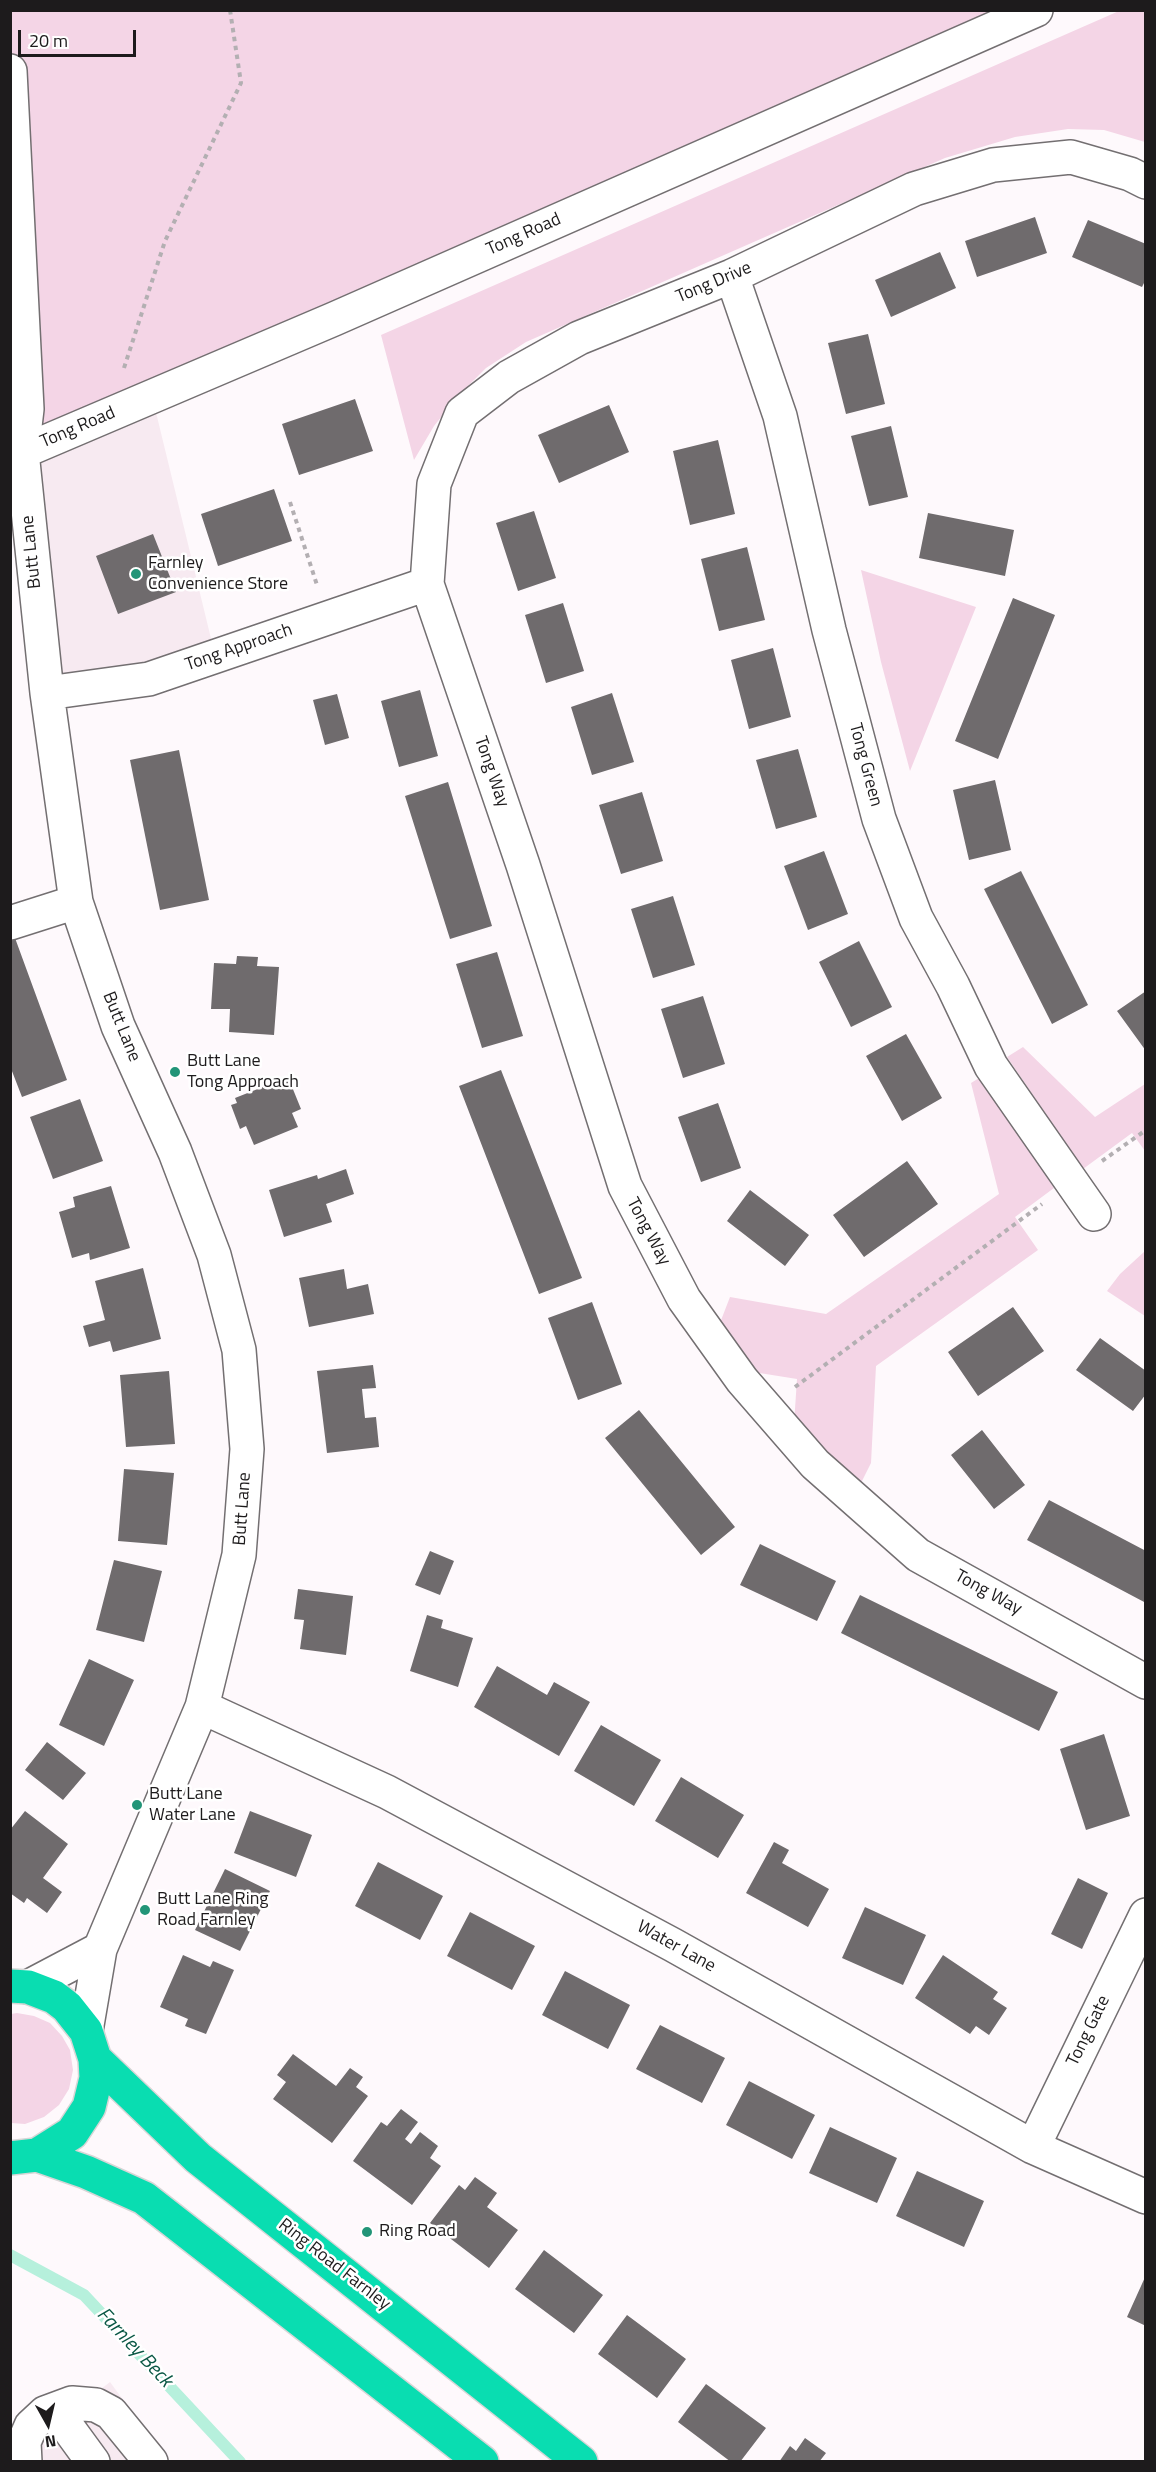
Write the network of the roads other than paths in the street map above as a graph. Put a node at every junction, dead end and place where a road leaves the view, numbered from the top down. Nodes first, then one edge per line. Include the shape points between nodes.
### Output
1 (1036, 10) edge
2 (10, 71) edge
3 (1146, 182) edge
4 (732, 276) junction
5 (16, 454) edge
6 (427, 584) junction
7 (46, 693) junction
8 (76, 902) junction
9 (10, 923) edge
10 (1094, 1214) dead end
11 (1146, 1682) edge
12 (202, 1707) junction
13 (1146, 1915) edge
14 (100, 1949) junction
15 (19, 1986) edge
16 (91, 2045) junction
17 (1033, 2147) junction
18 (20, 2161) edge
19 (1146, 2197) edge
20 (45, 2413) junction
21 (25, 2462) edge
22 (93, 2462) edge
23 (151, 2462) edge
24 (482, 2462) edge
25 (581, 2462) edge

1 - 5 street, Tong Road via 334,319
2 - 5 street, Butt Lane via 27,409
3 - 4 street, Tong Drive via 1071,157 993,165 914,189
4 - 6 street, Tong Drive via 579,338 509,377 462,413 434,484
4 - 10 street, Tong Green via 780,416 829,630 876,808 912,907 991,1066
5 - 7 street, Butt Lane
6 - 7 street, Tong Approach via 149,679
6 - 11 street, Tong Way via 625,1186 684,1299 742,1380 815,1464 918,1555
7 - 8 street, Butt Lane
8 - 9 street
8 - 12 street, Butt Lane via 118,1026 176,1152 214,1255 239,1350 247,1449 239,1555
12 - 14 street, Butt Lane
12 - 17 street, Water Lane via 387,1792 673,1945
13 - 17 street, Tong Gate
14 - 15 street
14 - 16 street, Butt Lane
15 - 16 highway, Ring Road Farnley via 54,1997 67,2007
16 - 18 highway via 96,2078 89,2107 72,2133
16 - 25 highway, Ring Road Farnley via 198,2158
17 - 19 street, Water Lane
18 - 24 highway via 86,2172 144,2198
20 - 21 street via 31,2426 24,2442
20 - 22 street via 66,2425
20 - 23 street via 72,2403 96,2405 111,2414

